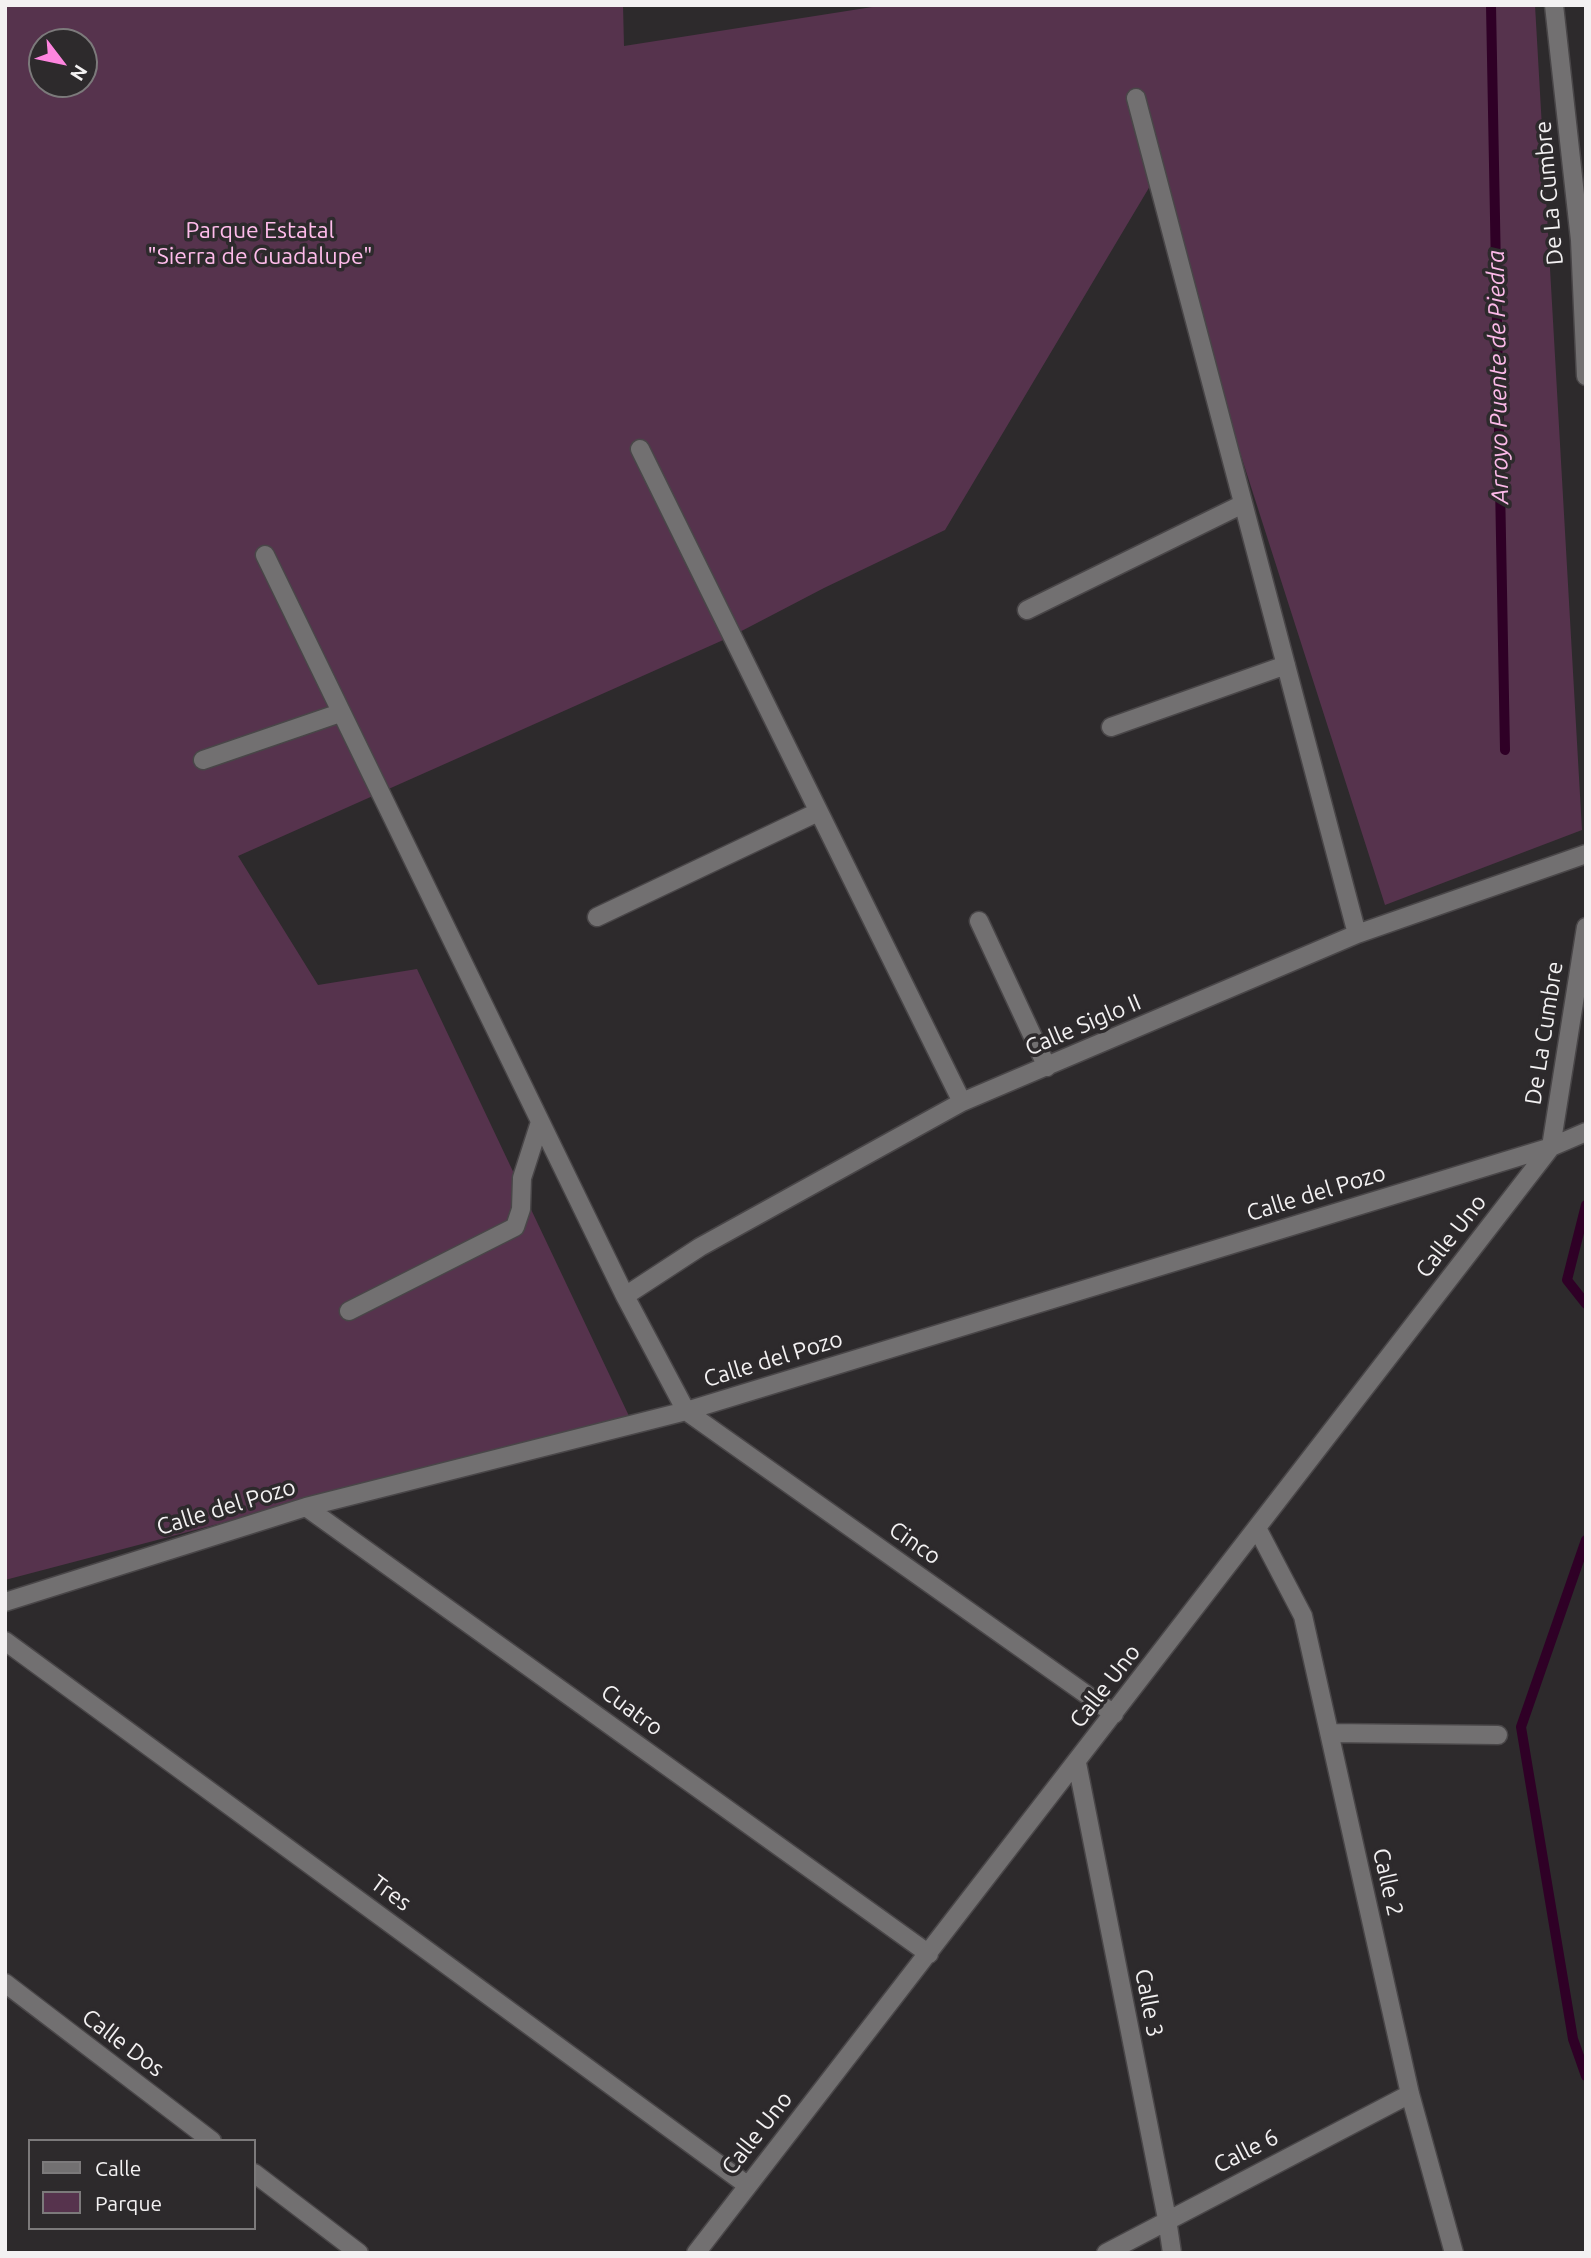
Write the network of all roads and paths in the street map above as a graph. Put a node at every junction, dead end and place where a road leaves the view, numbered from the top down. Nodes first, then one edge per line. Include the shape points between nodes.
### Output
1 (1554, 5) edge
2 (1136, 98) dead end
3 (1583, 238) edge
4 (1586, 376) edge
5 (640, 449) dead end
6 (1243, 504) junction
7 (265, 555) dead end
8 (1027, 610) dead end
9 (1286, 665) junction
10 (340, 713) junction
11 (1111, 727) dead end
12 (203, 760) dead end
13 (818, 812) junction
14 (1586, 854) edge
15 (597, 917) dead end
16 (978, 921) dead end
17 (1586, 927) edge
18 (1357, 934) junction
19 (1047, 1067) junction
20 (962, 1102) junction
21 (540, 1122) junction
22 (1586, 1132) edge
23 (1551, 1147) junction
24 (625, 1296) junction
25 (349, 1311) dead end
26 (687, 1411) junction
27 (306, 1507) junction
28 (1257, 1528) junction
29 (5, 1602) edge
30 (5, 1641) edge
31 (1114, 1714) junction
32 (1330, 1733) junction
33 (1498, 1735) dead end
34 (1077, 1763) junction
35 (929, 1954) junction
36 (5, 1983) edge
37 (1410, 2094) junction
38 (209, 2139) edge
39 (256, 2175) edge
40 (747, 2185) junction
41 (1167, 2219) junction
42 (359, 2253) edge
43 (696, 2253) edge
44 (1106, 2253) edge
45 (1172, 2253) edge
46 (1454, 2253) edge

1 - 3 street, De La Cumbre
2 - 6 street
3 - 4 street, De La Cumbre
5 - 13 street
6 - 8 street
6 - 9 street
7 - 10 street
9 - 11 street
9 - 18 street
10 - 12 street
10 - 21 street
13 - 15 street
13 - 20 street
14 - 18 street, Calle Siglo II
16 - 19 street
17 - 23 street, De La Cumbre
18 - 19 street, Calle Siglo II
19 - 20 street, Calle Siglo II
20 - 24 street, Calle Siglo II via 700,1247
21 - 24 street
21 - 25 street via 522,1178 521,1209 514,1227
22 - 23 street, Calle del Pozo
23 - 26 street, Calle del Pozo
23 - 28 street, Calle Uno
24 - 26 street
26 - 27 street, Calle del Pozo
26 - 31 street, Cinco
27 - 29 street, Calle del Pozo
27 - 35 street, Cuatro
28 - 31 street, Calle Uno
28 - 32 street, Calle 2 via 1303,1616
30 - 40 street, Tres
31 - 34 street, Calle Uno
32 - 33 street
32 - 37 street, Calle 2
34 - 35 street, Calle Uno
34 - 41 street, Calle 3
35 - 40 street, Calle Uno
36 - 38 street, Calle Dos
37 - 41 street, Calle 6
37 - 46 street, Calle 2
39 - 42 street
40 - 43 street, Calle Uno
41 - 44 street, Calle 6
41 - 45 street, Calle 3

